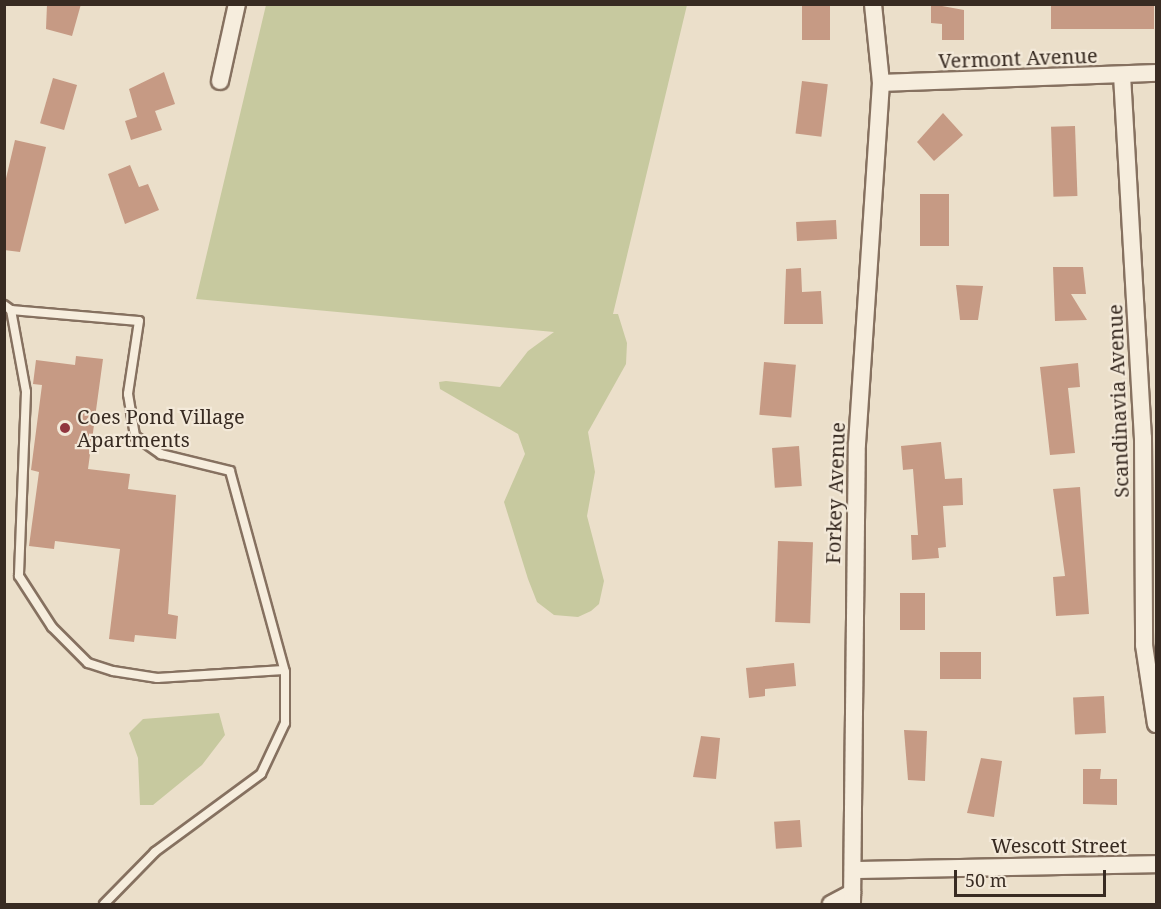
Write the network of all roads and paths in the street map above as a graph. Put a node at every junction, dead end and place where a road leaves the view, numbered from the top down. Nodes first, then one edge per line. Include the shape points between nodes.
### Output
1 (237, 4) edge
2 (873, 4) edge
3 (1156, 73) edge
4 (1122, 75) junction
5 (220, 81) dead end
6 (881, 83) junction
7 (8, 307) edge
8 (284, 670) junction
9 (1156, 724) edge
10 (1156, 864) edge
11 (853, 870) junction
12 (852, 899) edge
13 (104, 904) edge
14 (831, 904) edge

1 - 5 street
2 - 6 street, Forkey Avenue
3 - 4 street, Vermont Avenue
4 - 6 street, Vermont Avenue
4 - 9 street, Scandinavia Avenue via 1143,438 1144,645
6 - 11 street, Forkey Avenue via 856,456
7 - 8 lane via 138,321 128,394 135,436 161,454 230,471
7 - 8 lane via 26,392 19,576 52,627 88,663 113,671 157,678
8 - 13 lane via 285,723 261,774 154,852
10 - 11 street, Wescott Street
11 - 12 street, Forkey Avenue
12 - 14 street

